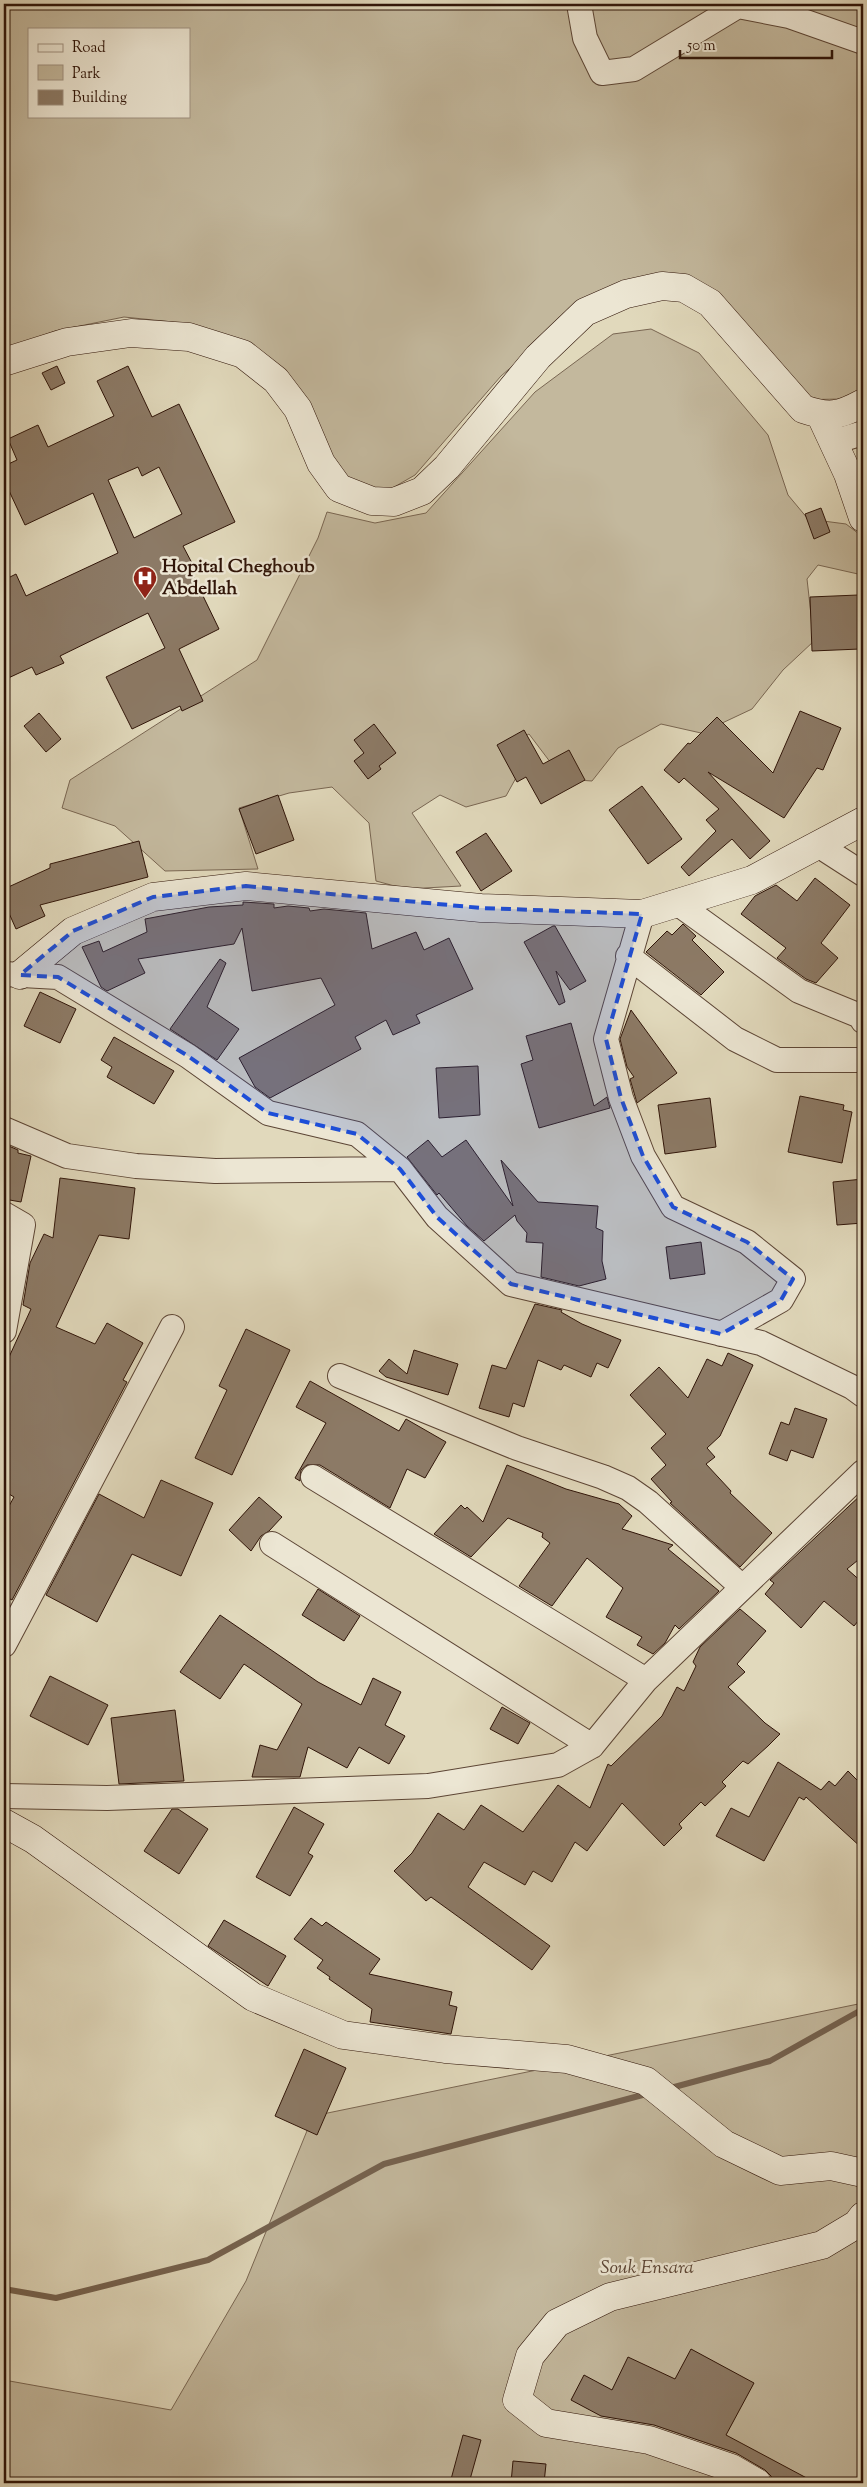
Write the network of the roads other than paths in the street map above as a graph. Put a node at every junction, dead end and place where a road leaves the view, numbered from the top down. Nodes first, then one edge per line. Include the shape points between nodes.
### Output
1 (579, 4) edge
2 (863, 42) edge
3 (4, 362) edge
4 (863, 403) edge
5 (821, 416) junction
6 (862, 435) edge
7 (834, 442) junction
8 (863, 518) edge
9 (863, 821) edge
10 (818, 845) junction
11 (863, 874) edge
12 (677, 903) junction
13 (642, 914) junction
14 (628, 956) junction
15 (12, 974) edge
16 (863, 1021) edge
17 (863, 1036) edge
18 (862, 1060) edge
19 (4, 1129) edge
20 (400, 1169) junction
21 (4, 1214) edge
22 (172, 1327) dead end
23 (4, 1331) edge
24 (721, 1334) junction
25 (340, 1376) dead end
26 (863, 1395) edge
27 (863, 1472) edge
28 (313, 1477) dead end
29 (272, 1544) dead end
30 (742, 1587) junction
31 (4, 1646) edge
32 (646, 1680) junction
33 (592, 1746) junction
34 (4, 1796) edge
35 (4, 1823) edge
36 (863, 2173) edge
37 (863, 2216) edge
38 (756, 2483) edge

1 - 2 street via 584,38 602,73 634,69 738,6 789,16
3 - 5 street via 67,342 131,333 189,336 243,354 276,380 298,409 321,463 339,488 372,501 394,502 422,491 447,467 538,357 585,312 626,294 662,286 684,288 710,303 803,409
4 - 5 street via 844,413
5 - 7 street
6 - 7 street
7 - 8 street
9 - 10 street
10 - 11 street
10 - 12 street via 752,880
12 - 13 street
12 - 16 street via 798,991 860,1016
13 - 14 street
13 - 15 street via 481,908 246,886 153,897 73,931
14 - 18 street via 735,1040 777,1060
14 - 24 street via 606,1039 621,1098 643,1156 673,1207 747,1242 793,1279 781,1300
15 - 20 street via 58,977 188,1056 268,1113 357,1134
17 - 18 street
19 - 20 street via 67,1156 136,1166 215,1171
20 - 24 street via 437,1217 511,1284
21 - 23 street via 23,1225
22 - 31 street
24 - 26 street via 761,1343
25 - 30 street via 517,1448 628,1488 648,1502
27 - 30 street
28 - 32 street
29 - 33 street
30 - 32 street
32 - 33 street
33 - 34 street via 558,1765 428,1786 107,1798
35 - 36 street via 33,1839 253,1997 343,2035 444,2050 567,2059 646,2081 724,2144 780,2171 831,2166
37 - 38 street via 857,2224 822,2246 610,2297 557,2323 530,2356 517,2400 546,2423 649,2440 731,2468

